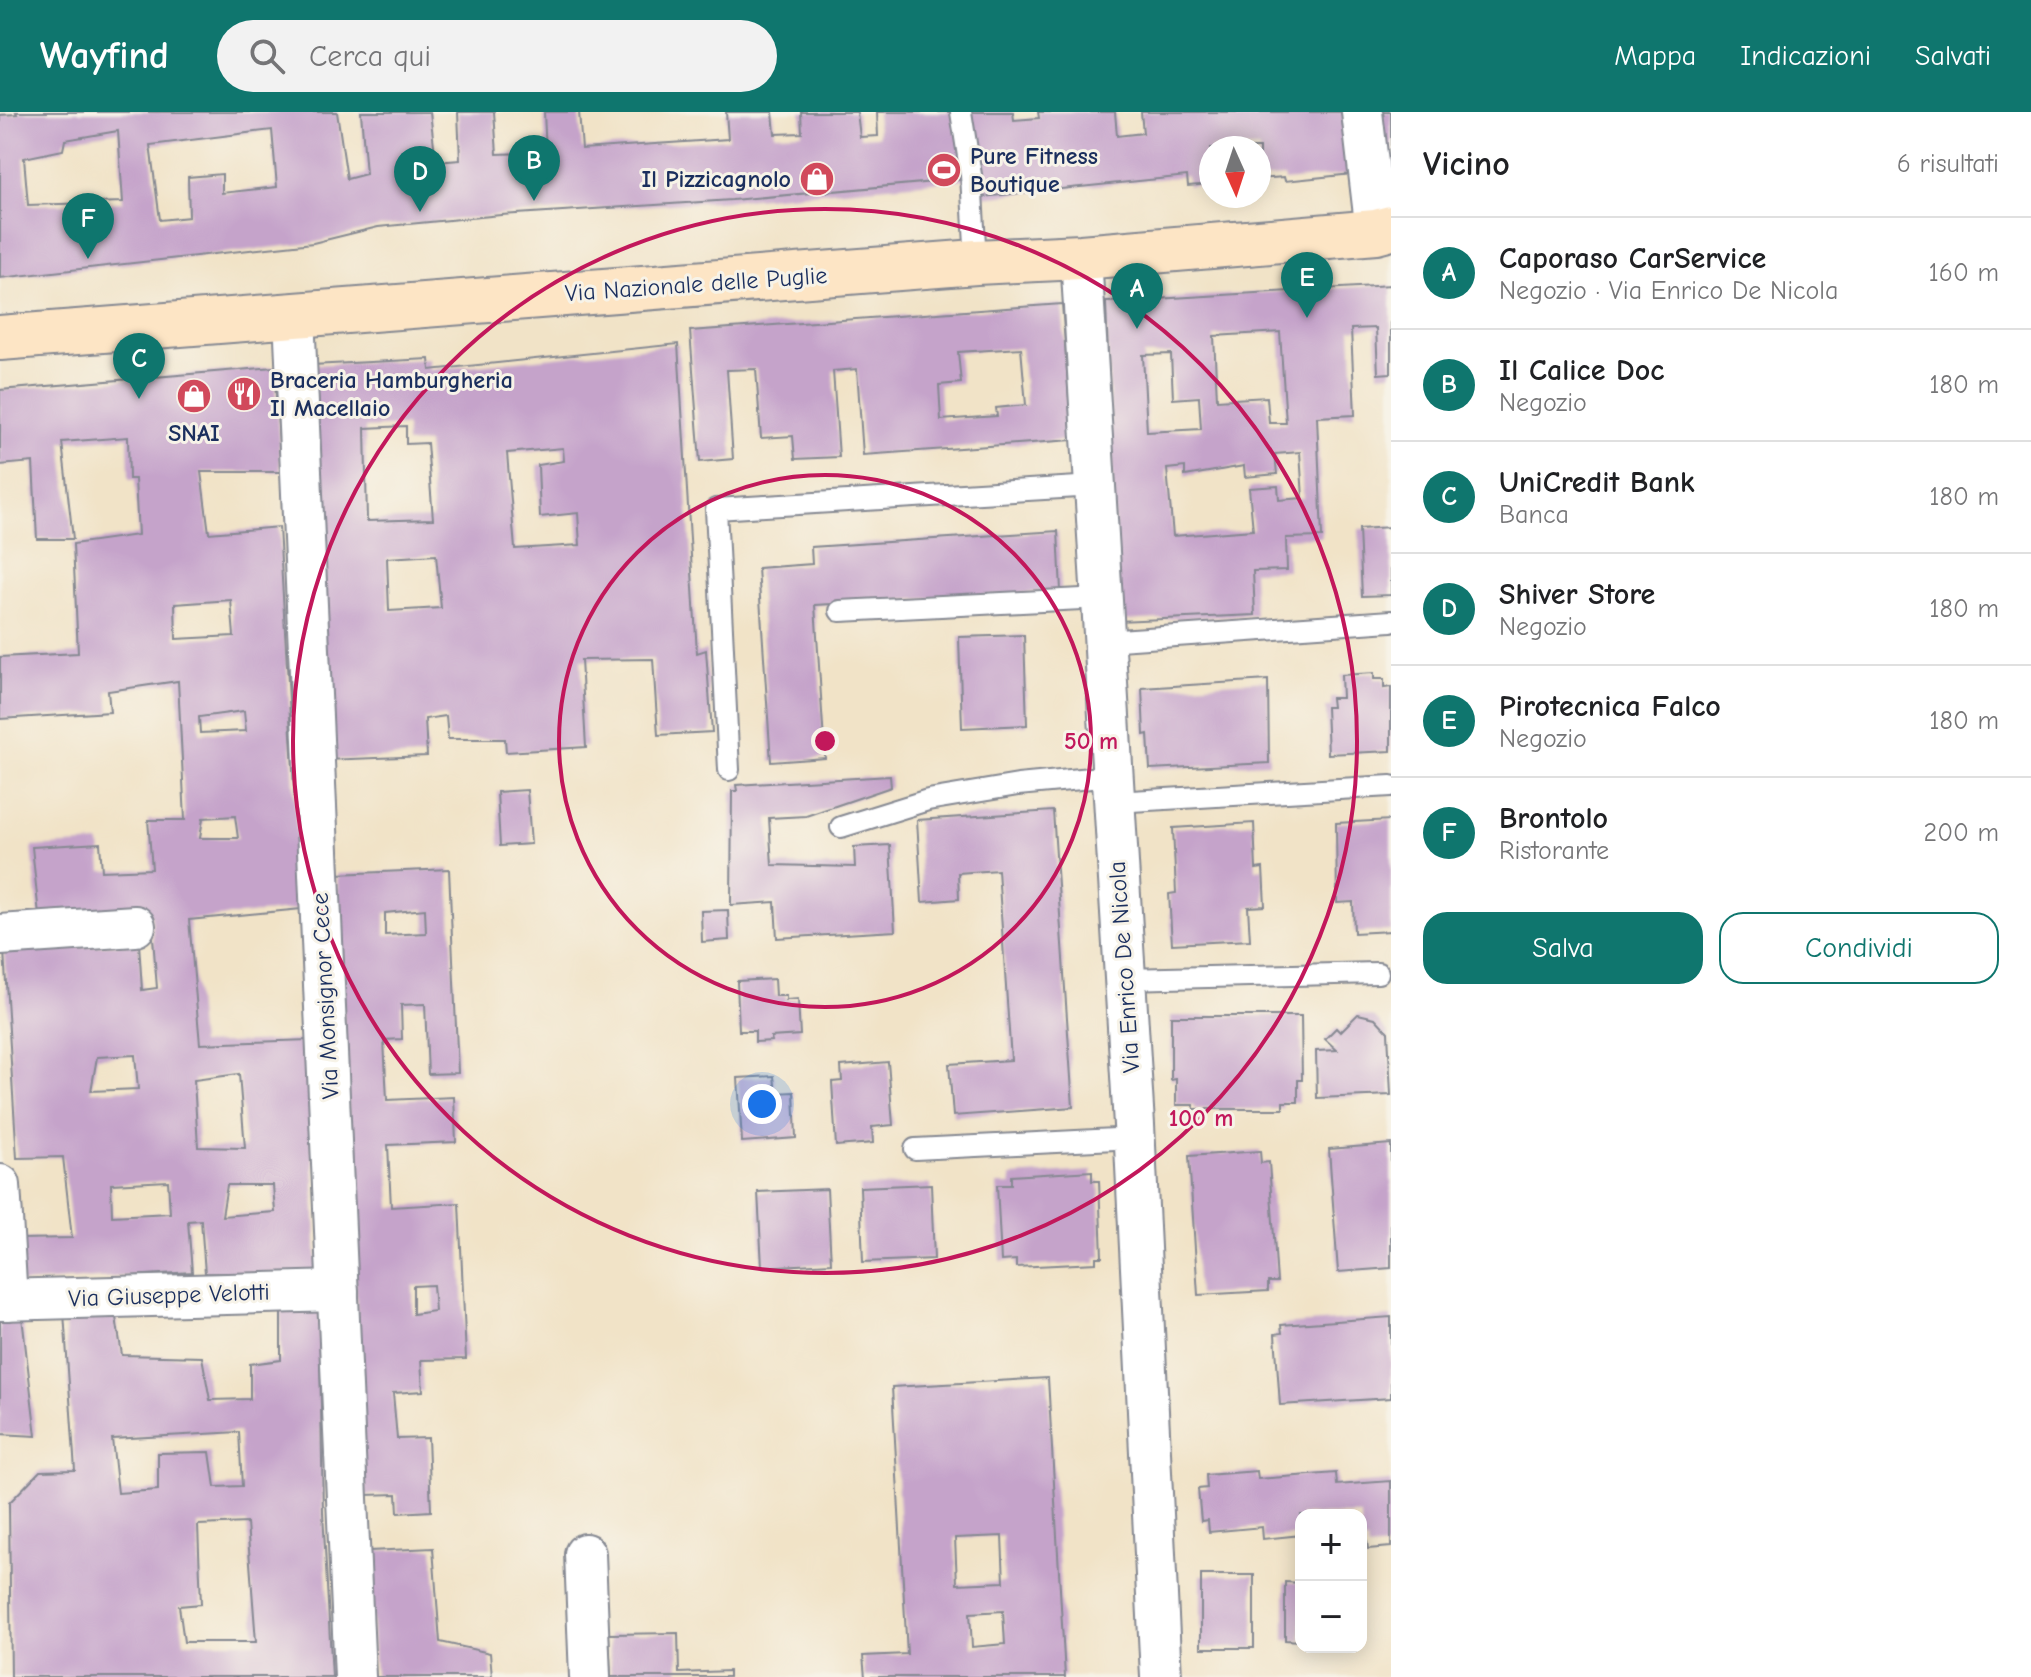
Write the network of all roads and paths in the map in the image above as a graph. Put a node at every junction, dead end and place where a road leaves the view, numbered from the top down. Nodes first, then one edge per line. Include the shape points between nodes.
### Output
1 (961, 112) edge
2 (1362, 112) edge
3 (1384, 230) edge
4 (1081, 257) junction
5 (976, 262) junction
6 (294, 315) junction
7 (0, 338) edge
8 (1095, 486) junction
9 (1102, 598) junction
10 (840, 611) dead end
11 (1391, 621) edge
12 (1104, 641) junction
13 (729, 770) dead end
14 (1391, 786) edge
15 (1113, 789) junction
16 (841, 827) dead end
17 (135, 926) dead end
18 (0, 935) edge
19 (1378, 973) dead end
20 (1125, 979) junction
21 (1135, 1138) junction
22 (915, 1149) dead end
23 (0, 1185) edge
24 (338, 1291) junction
25 (4, 1300) edge
26 (585, 1554) dead end
27 (355, 1677) edge
28 (590, 1677) edge
29 (1161, 1677) edge

1 - 5 lane
2 - 3 street
3 - 4 main road, Via Nazionale delle Puglie
4 - 5 main road, Via Nazionale delle Puglie
4 - 8 street, Via Enrico De Nicola
5 - 6 main road, Via Nazionale delle Puglie
6 - 7 main road, Via Nazionale delle Puglie
6 - 24 street, Via Monsignor Cece
8 - 9 street, Via Enrico De Nicola
8 - 13 lane via 716,509
9 - 10 lane
9 - 12 street, Via Enrico De Nicola
11 - 12 lane
12 - 15 street, Via Enrico De Nicola
14 - 15 lane
15 - 16 lane via 1018,785 928,800
15 - 20 street, Via Enrico De Nicola
17 - 18 street
19 - 20 lane
20 - 21 street, Via Enrico De Nicola
21 - 22 lane
21 - 29 street, Via Enrico De Nicola
23 - 25 street
24 - 25 street, Via Giuseppe Velotti
24 - 27 street, Via Monsignor Cece
26 - 28 street

